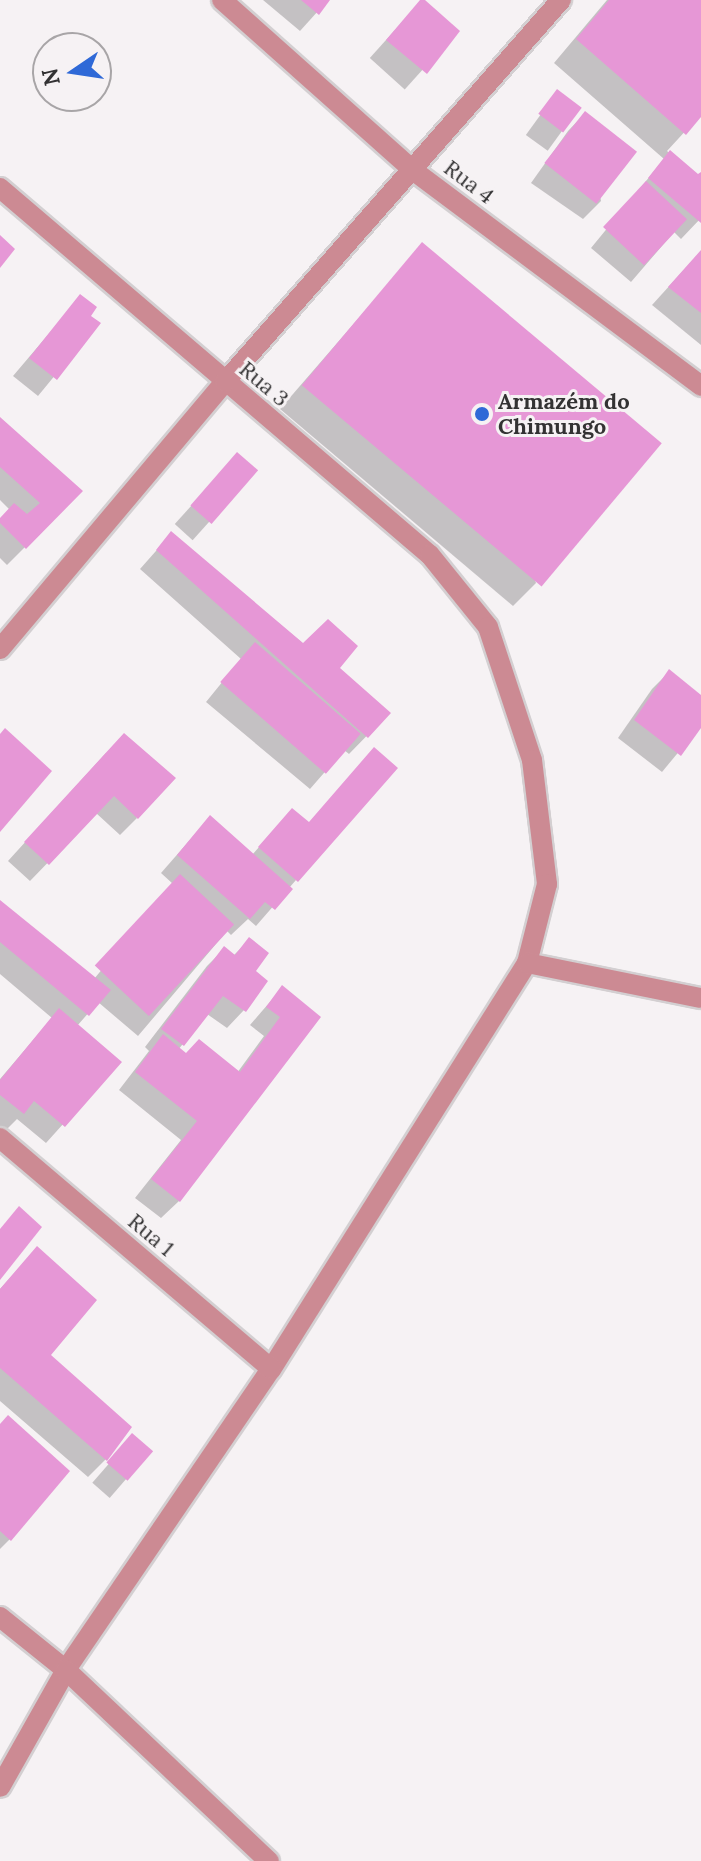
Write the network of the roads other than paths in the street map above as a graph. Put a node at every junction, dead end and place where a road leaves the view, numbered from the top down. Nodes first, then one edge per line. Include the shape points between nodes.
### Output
1 (222, 0) edge
2 (561, 0) edge
3 (414, 171) junction
4 (0, 188) edge
5 (225, 382) junction
6 (701, 386) edge
7 (0, 649) edge
8 (527, 963) junction
9 (701, 998) edge
10 (0, 1138) edge
11 (271, 1369) junction
12 (0, 1617) edge
13 (66, 1670) junction
14 (0, 1787) edge
15 (269, 1861) edge

1 - 3 street, Rua 4
2 - 3 street
3 - 5 street
3 - 6 street, Rua 4
4 - 5 street, Rua 3
5 - 7 street
5 - 8 street, Rua 3 via 430,555 488,627 532,760 547,884
8 - 9 street
8 - 11 street
10 - 11 street, Rua 1
11 - 13 street
12 - 13 street
13 - 14 street
13 - 15 street

